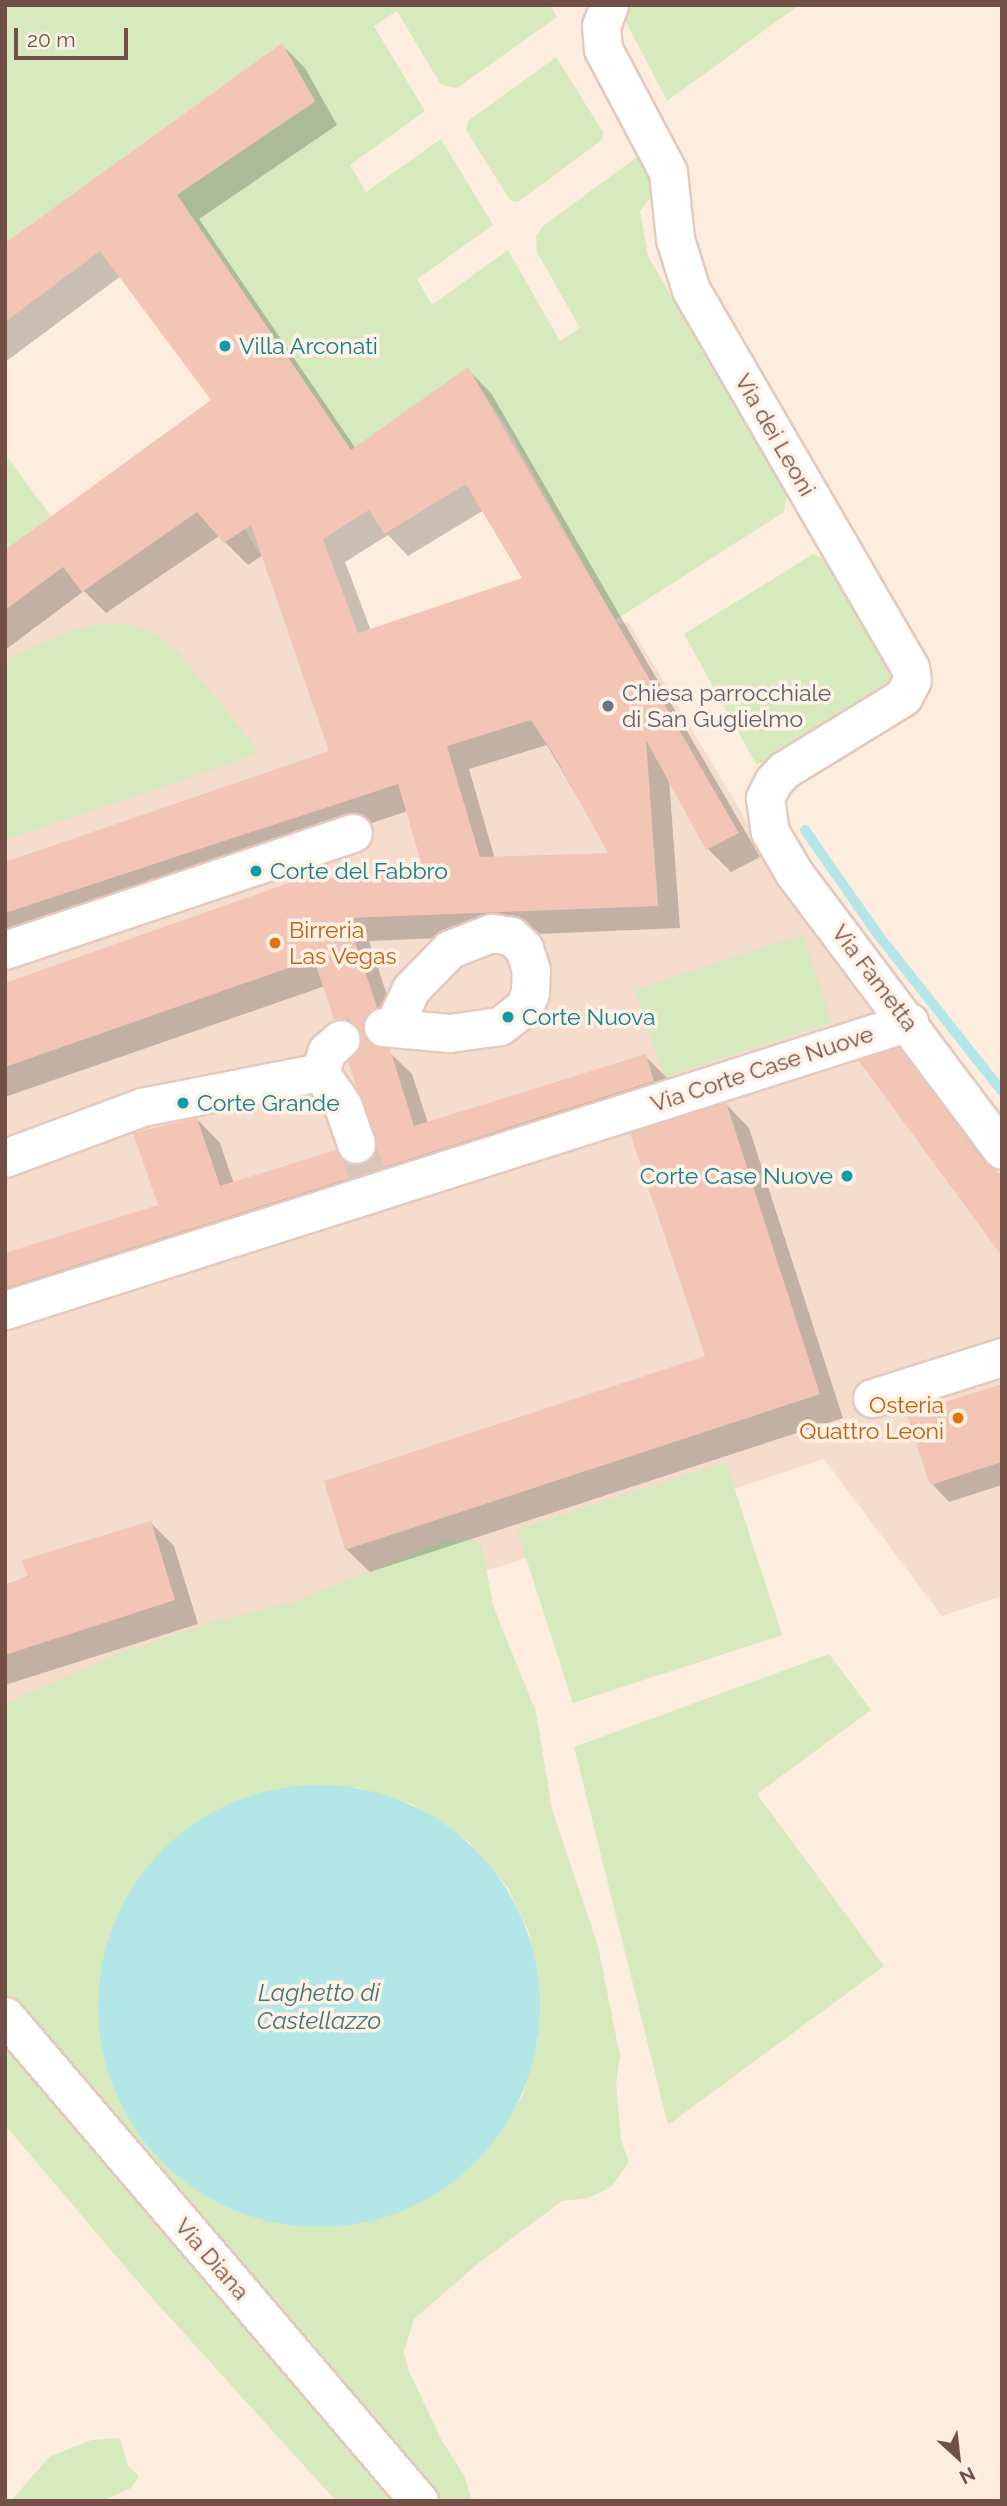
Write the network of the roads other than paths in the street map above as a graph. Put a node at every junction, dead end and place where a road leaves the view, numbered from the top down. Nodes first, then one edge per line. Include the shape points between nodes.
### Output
1 (609, 5) edge
2 (765, 798) joint
3 (353, 833) dead end
4 (5, 950) edge
5 (909, 1022) junction
6 (341, 1039) dead end
7 (320, 1072) junction
8 (356, 1144) tunnel mouth
9 (1002, 1150) edge
10 (5, 1158) edge
11 (5, 1310) edge
12 (1002, 1357) edge
13 (872, 1398) dead end
14 (5, 2016) edge
15 (419, 2501) edge

1 - 2 street, Via dei Leoni via 601,26 603,49 668,172 675,239 691,290 910,668 912,680 903,697 784,770
2 - 5 street, Via Fametta via 770,832 782,854
3 - 4 street
5 - 9 street, Via Fametta
5 - 11 street, Via Corte Case Nuove via 373,1189
6 - 7 street via 327,1051
7 - 8 street via 343,1106
7 - 10 street via 142,1107
12 - 13 street
14 - 15 street, Via Diana

